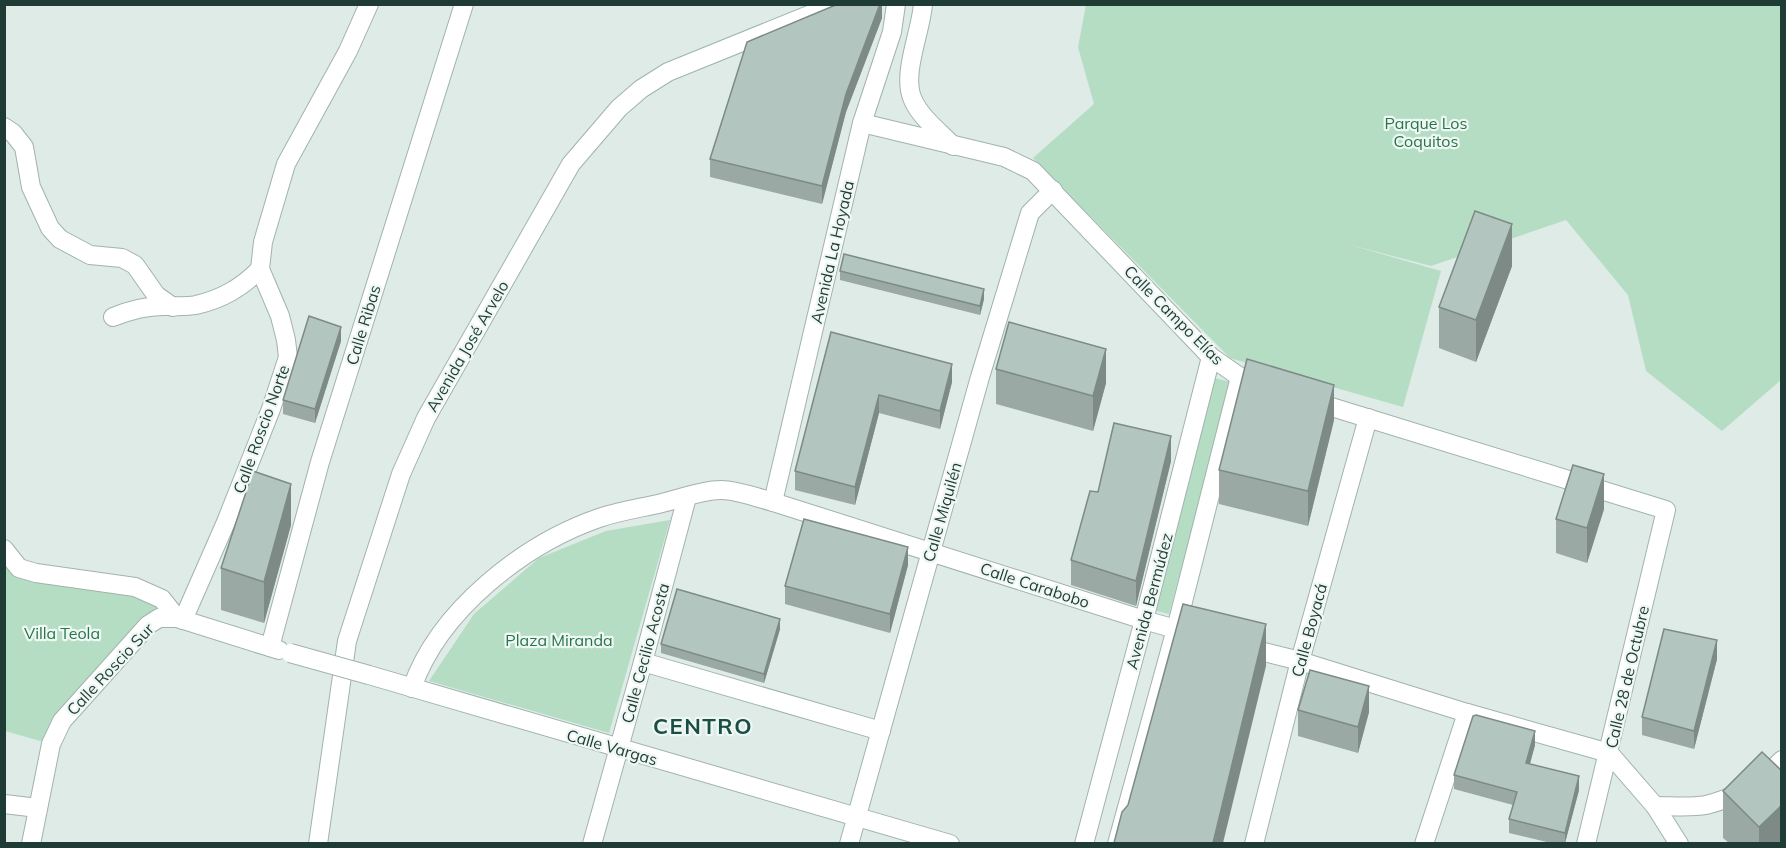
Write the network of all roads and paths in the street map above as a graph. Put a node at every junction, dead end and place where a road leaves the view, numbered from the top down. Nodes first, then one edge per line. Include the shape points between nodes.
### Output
1 (369, 4) edge
2 (464, 4) edge
3 (836, 4) edge
4 (896, 4) edge
5 (923, 4) edge
6 (862, 123) junction
7 (4, 126) edge
8 (953, 146) junction
9 (1053, 190) junction
10 (260, 269) junction
11 (173, 307) junction
12 (113, 317) dead end
13 (1211, 357) junction
14 (1240, 377) junction
15 (1368, 418) junction
16 (687, 497) junction
17 (773, 501) junction
18 (1666, 510) joint
19 (4, 549) edge
20 (932, 552) junction
21 (180, 619) junction
22 (1144, 620) junction
23 (1176, 629) junction
24 (270, 647) junction
25 (1299, 661) junction
26 (643, 662) junction
27 (412, 688) junction
28 (1467, 713) junction
29 (881, 731) junction
30 (618, 749) junction
31 (1609, 753) junction
32 (1782, 760) edge
33 (4, 804) edge
34 (1655, 806) junction
35 (38, 808) junction
36 (857, 816) junction
37 (31, 843) edge
38 (318, 843) edge
39 (592, 843) edge
40 (849, 843) edge
41 (950, 843) edge
42 (1084, 843) edge
43 (1117, 843) edge
44 (1254, 843) edge
45 (1424, 843) edge
46 (1586, 843) edge
47 (1679, 843) edge

1 - 10 street via 348,51 286,164
2 - 24 street, Calle Ribas via 320,462
3 - 38 street, Avenida José Arvelo via 668,72 619,108 571,164 426,418 401,474 347,641
4 - 6 street, Avenida La Hoyada via 892,32
5 - 8 street via 909,85 922,114
6 - 8 street, Calle Campo Elías
6 - 17 street, Avenida La Hoyada
7 - 11 street via 24,147 31,187 50,228 60,239 90,255 122,258 135,265 151,290
8 - 9 street, Calle Campo Elías via 1012,160 1034,171
9 - 13 street, Calle Campo Elías
9 - 20 street, Calle Miquilén via 1030,213
10 - 11 street via 226,296 194,306
10 - 21 street, Calle Roscio Norte via 280,316 288,357 226,522
11 - 12 street via 160,306
13 - 14 street, Calle Campo Elías
13 - 22 street, Avenida Bermúdez
14 - 15 street, Calle Campo Elías
14 - 23 street, Avenida Bermúdez
15 - 18 street, Calle Campo Elías
15 - 25 street, Calle Boyacá
16 - 17 street, Calle Carabobo via 720,489
16 - 26 street, Calle Cecilio Acosta
16 - 27 street, Calle Carabobo via 600,518 528,552 459,612 421,664
17 - 20 street, Calle Carabobo
18 - 31 street, Calle 28 de Octubre
19 - 21 street via 19,568 135,587 162,599
20 - 22 street, Calle Carabobo
20 - 29 street, Calle Miquilén
21 - 24 street
21 - 35 street, Calle Roscio Sur via 159,618 148,625 62,721 51,744
22 - 23 street, Calle Carabobo
22 - 42 street, Avenida Bermúdez
23 - 25 street, Calle Carabobo
23 - 43 street, Avenida Bermúdez
24 - 27 street, Calle Vargas, bridge
25 - 28 street, Calle Carabobo
25 - 44 street, Calle Boyacá
26 - 29 street
26 - 30 street, Calle Cecilio Acosta
27 - 30 street, Calle Vargas
28 - 31 street, Calle Carabobo
28 - 45 street
29 - 36 street, Calle Miquilén
30 - 36 street, Calle Vargas
30 - 39 street, Calle Cecilio Acosta
31 - 34 street
31 - 46 street, Calle 28 de Octubre
32 - 34 street via 1762,778 1727,798 1705,805
33 - 35 street
34 - 47 street
35 - 37 street, Calle Roscio Sur
36 - 40 street, Calle Miquilén
36 - 41 street, Calle Vargas

